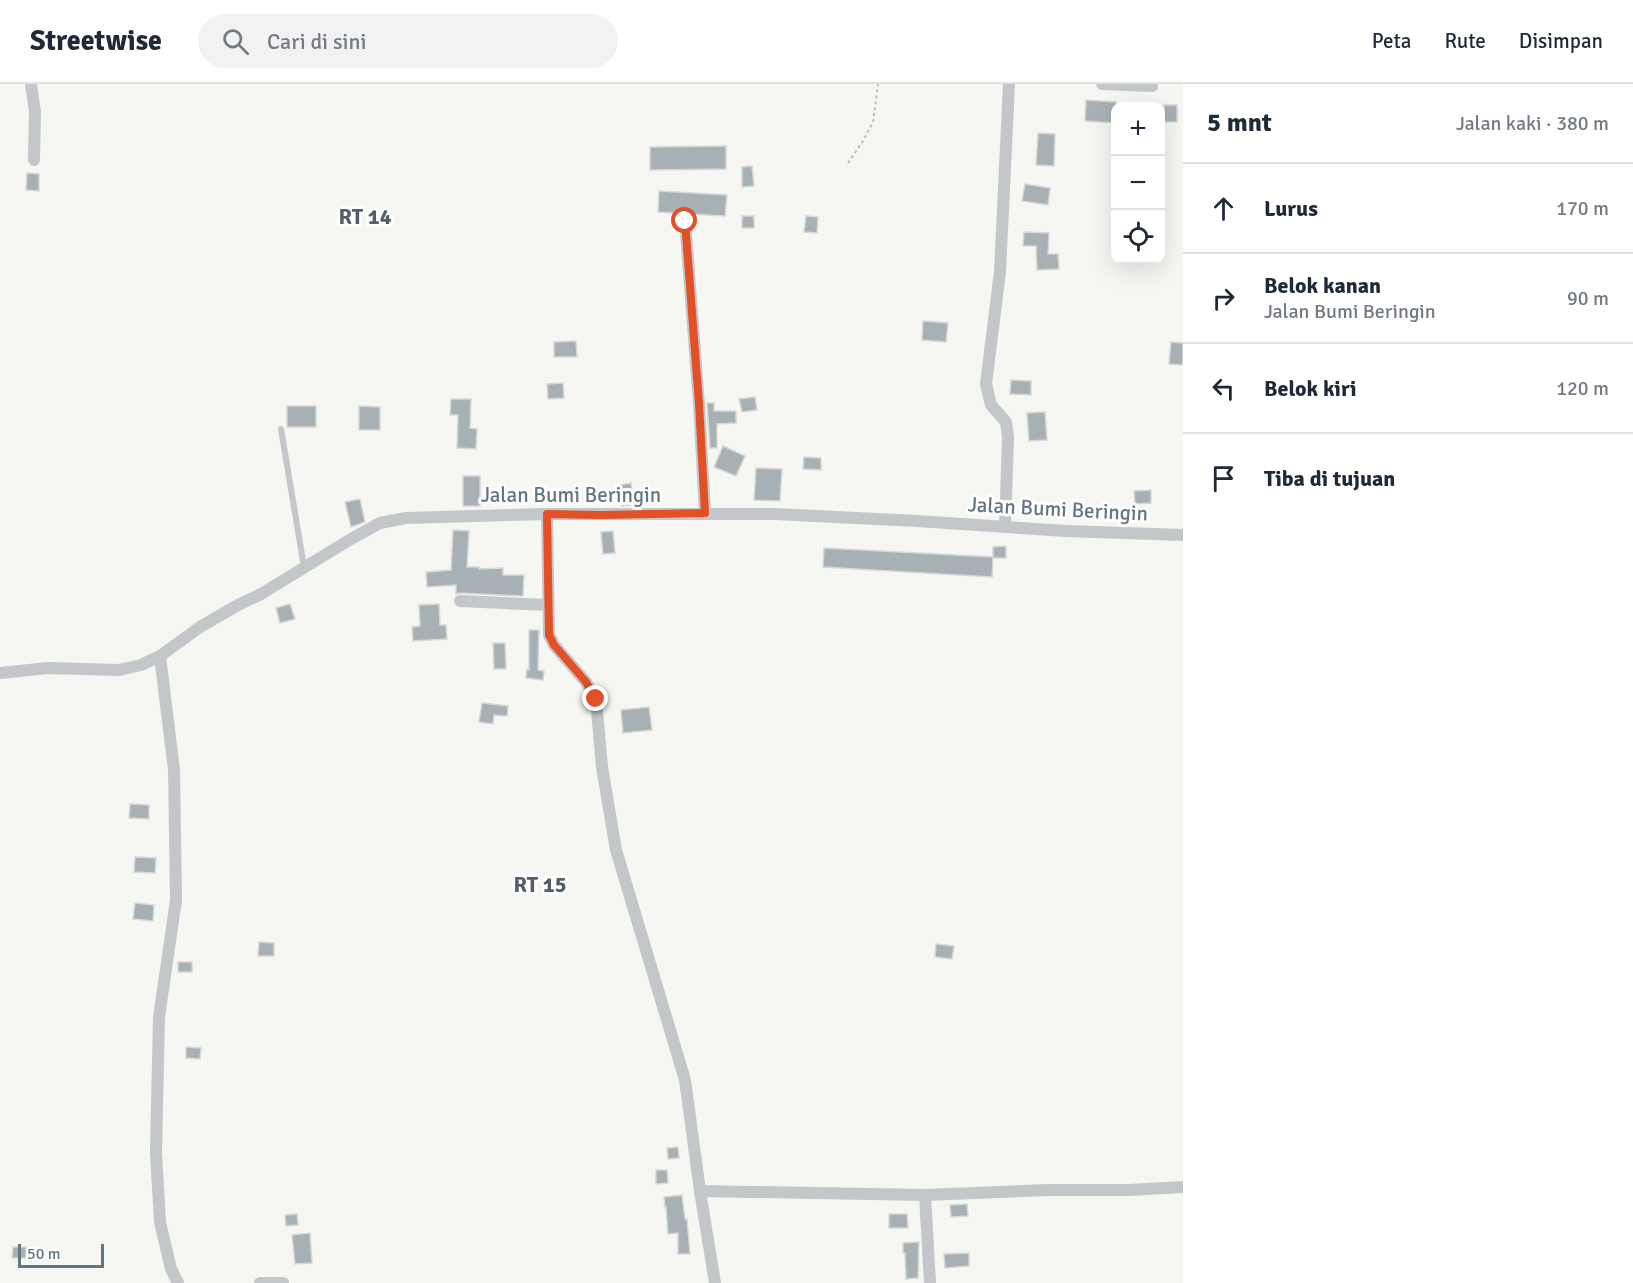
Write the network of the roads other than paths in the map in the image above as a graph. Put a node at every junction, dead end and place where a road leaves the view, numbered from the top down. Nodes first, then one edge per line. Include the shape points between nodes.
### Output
1 (31, 84) edge
2 (1009, 84) edge
3 (1102, 84) edge
4 (1152, 86) dead end
5 (34, 160) dead end
6 (685, 221) dead end
7 (281, 429) dead end
8 (705, 513) junction
9 (547, 514) junction
10 (1005, 527) junction
11 (1183, 535) edge
12 (304, 568) junction
13 (460, 601) dead end
14 (548, 605) junction
15 (160, 656) junction
16 (0, 673) edge
17 (1183, 1187) edge
18 (700, 1191) junction
19 (925, 1195) junction
20 (178, 1283) edge
21 (260, 1283) edge
22 (283, 1283) edge
23 (715, 1283) edge
24 (930, 1283) edge

1 - 5 street
2 - 10 street via 1000,272 986,384 991,405 1007,425
3 - 4 street
6 - 8 street
7 - 12 lane
8 - 9 street, Jalan Bumi Beringin
8 - 10 street, Jalan Bumi Beringin
9 - 12 street, Jalan Bumi Beringin via 393,520 380,523
9 - 14 street
10 - 11 street, Jalan Bumi Beringin
12 - 15 street, Jalan Bumi Beringin via 200,627
13 - 14 street
14 - 18 street via 549,635 554,645 596,699 602,767 616,849 684,1080
15 - 16 street, Jalan Bumi Beringin via 119,670 48,668
15 - 20 street via 174,770 176,900 159,1017 156,1153 160,1222
17 - 19 street
18 - 19 street
18 - 23 street
19 - 24 street
21 - 22 street

